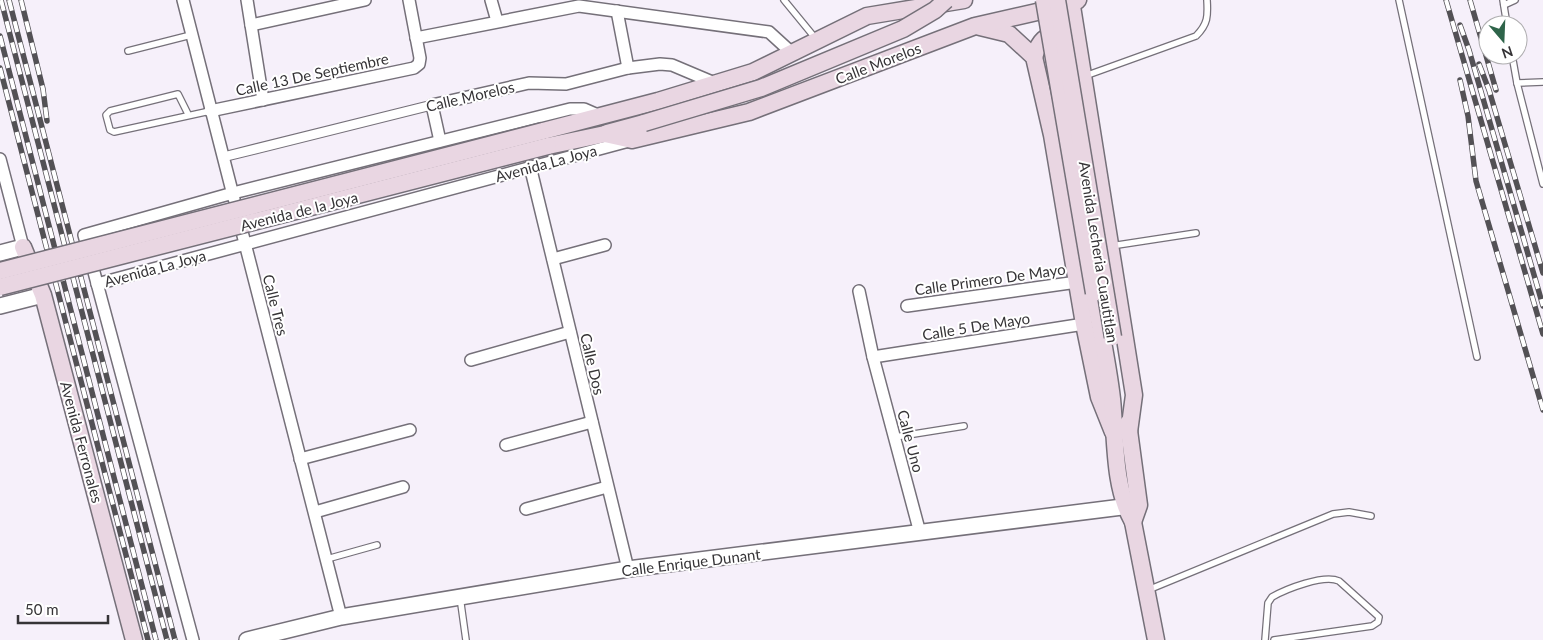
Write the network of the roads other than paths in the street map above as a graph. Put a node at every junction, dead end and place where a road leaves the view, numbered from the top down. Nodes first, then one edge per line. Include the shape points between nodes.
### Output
1 (183, 0) edge
2 (247, 0) edge
3 (365, 0) edge
4 (409, 0) edge
5 (491, 0) edge
6 (784, 0) edge
7 (885, 0) edge
8 (946, 0) edge
9 (964, 0) edge
10 (1044, 0) edge
11 (1207, 0) edge
12 (1399, 0) edge
13 (1515, 0) edge
14 (1070, 1) edge
15 (1503, 3) edge
16 (556, 5) edge
17 (617, 11) junction
18 (867, 16) junction
19 (497, 21) junction
20 (251, 25) junction
21 (975, 26) junction
22 (1076, 34) junction
23 (191, 35) junction
24 (416, 38) junction
25 (818, 41) junction
26 (128, 51) dead end
27 (792, 53) junction
28 (1034, 57) junction
29 (1513, 65) edge
30 (628, 68) junction
31 (1083, 76) junction
32 (1543, 82) edge
33 (1516, 83) junction
34 (718, 84) junction
35 (263, 100) junction
36 (432, 105) junction
37 (210, 111) junction
38 (188, 114) junction
39 (596, 117) junction
40 (601, 135) junction
41 (632, 140) junction
42 (440, 141) junction
43 (223, 157) junction
44 (0, 159) edge
45 (530, 166) junction
46 (1543, 184) edge
47 (233, 193) junction
48 (1196, 233) dead end
49 (244, 244) junction
50 (605, 245) dead end
51 (23, 246) junction
52 (1110, 246) junction
53 (0, 253) edge
54 (553, 258) junction
55 (0, 271) edge
56 (1077, 282) junction
57 (97, 284) junction
58 (0, 287) edge
59 (859, 291) dead end
60 (43, 296) junction
61 (0, 306) edge
62 (907, 306) dead end
63 (1084, 324) junction
64 (570, 332) junction
65 (873, 357) junction
66 (1477, 357) dead end
67 (471, 360) dead end
68 (592, 422) junction
69 (964, 426) dead end
70 (410, 430) dead end
71 (1121, 432) junction
72 (895, 437) junction
73 (506, 445) dead end
74 (300, 459) junction
75 (403, 487) dead end
76 (607, 487) junction
77 (1132, 505) junction
78 (526, 509) dead end
79 (315, 512) junction
80 (1370, 516) dead end
81 (920, 533) junction
82 (377, 545) dead end
83 (327, 559) junction
84 (628, 570) junction
85 (1147, 590) junction
86 (460, 597) junction
87 (341, 617) junction
88 (134, 640) edge
89 (193, 640) edge
90 (247, 640) edge
91 (466, 640) edge
92 (1156, 640) edge
93 (1265, 640) edge
94 (1274, 640) edge

1 - 23 street, Calle Tres
2 - 20 street
3 - 20 street
4 - 24 street
5 - 19 street
6 - 25 lane
7 - 18 main road
8 - 40 main road, Avenida de la Joya, bridge via 904,29 761,88
9 - 18 main road
10 - 71 main road, Avenida Lecheria Cuautitlan, bridge via 1112,398
11 - 31 lane via 1205,27 1196,36
12 - 66 lane
13 - 15 lane
14 - 21 main road, Calle Morelos
14 - 22 main road
14 - 71 main road, Avenida Lecheria Cuautitlan, bridge via 1114,336
16 - 17 street
16 - 19 street
17 - 27 street via 769,32
17 - 30 street
18 - 25 main road
19 - 24 street
20 - 35 street
21 - 28 main road via 1009,34
21 - 41 main road, Calle Morelos via 749,112
22 - 28 main road via 1047,36 1038,45
22 - 31 main road
23 - 26 lane
23 - 37 street, Calle Tres
24 - 35 street, Calle 13 De Septiembre via 419,64 414,68
25 - 27 main road
27 - 34 main road
28 - 56 main road via 1052,135
29 - 33 lane
30 - 34 street, Calle Morelos via 672,65
30 - 36 street, Calle Morelos via 566,84 529,83
31 - 52 main road
32 - 33 lane
33 - 46 lane
34 - 39 main road
35 - 37 street, Calle 13 De Septiembre
36 - 42 street
36 - 43 street, Calle Morelos
37 - 38 lane
37 - 43 street, Calle Tres
38 - 38 lane via 114,132 110,130 106,115 178,94
39 - 42 street, Avenida La Joya via 584,109 570,109
39 - 55 main road, Avenida de la Joya, bridge
40 - 41 main road, Calle Morelos
40 - 58 main road, Avenida de la Joya, bridge
41 - 45 street, Avenida La Joya
42 - 47 street, Avenida La Joya
43 - 47 street, Calle Tres
44 - 51 street
45 - 49 street, Avenida La Joya
45 - 54 street, Calle Dos
47 - 49 street, Calle Tres
47 - 57 street, Avenida La Joya via 84,235
48 - 52 lane
49 - 57 street, Avenida La Joya
49 - 74 street, Calle Tres
50 - 54 street
51 - 53 street
51 - 60 main road, Avenida Ferronales
52 - 71 main road via 1134,395
54 - 64 street, Calle Dos
56 - 62 street, Calle Primero De Mayo
56 - 63 main road
57 - 89 street
59 - 65 street, Calle Uno
60 - 61 street
60 - 88 main road, Avenida Ferronales
63 - 65 street, Calle 5 De Mayo
63 - 71 main road via 1099,397
64 - 67 street
64 - 68 street, Calle Dos
65 - 72 street, Calle Uno
68 - 73 street
68 - 76 street, Calle Dos
69 - 72 lane
70 - 74 street
71 - 77 main road, Avenida Lecheria Cuautitlan
72 - 81 street, Calle Uno
74 - 79 street, Calle Tres
75 - 79 street
76 - 78 street
76 - 84 street, Calle Dos
77 - 81 street, Calle Enrique Dunant
77 - 85 main road
79 - 83 street, Calle Tres
80 - 85 lane via 1349,512 1333,514
81 - 84 street, Calle Enrique Dunant
82 - 83 lane
83 - 87 street, Calle Tres
84 - 86 street, Calle Enrique Dunant
85 - 92 main road
86 - 87 street, Calle Enrique Dunant
86 - 91 lane
87 - 90 street, Calle Enrique Dunant
93 - 94 lane via 1268,603 1272,598 1321,579 1339,581 1379,617 1372,626

